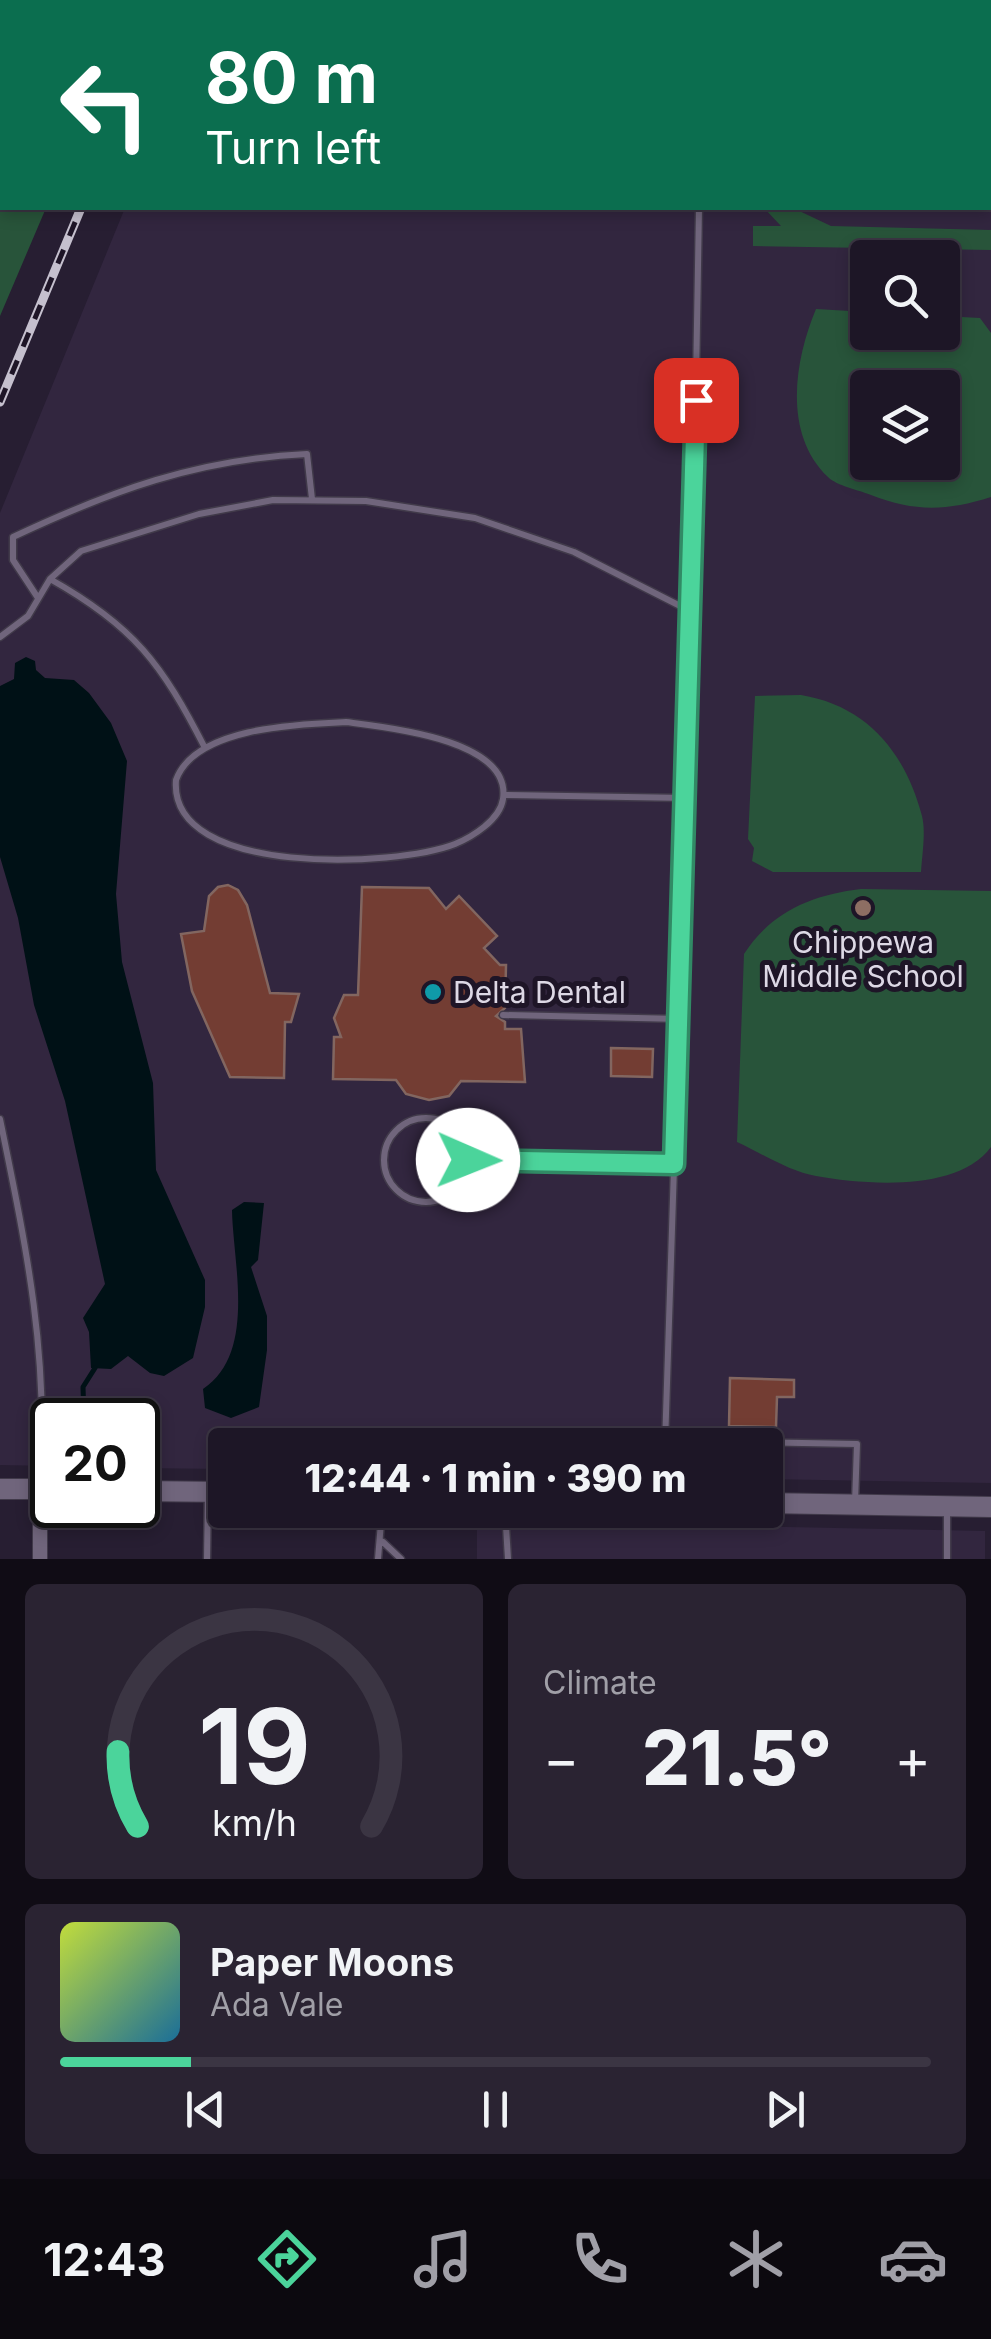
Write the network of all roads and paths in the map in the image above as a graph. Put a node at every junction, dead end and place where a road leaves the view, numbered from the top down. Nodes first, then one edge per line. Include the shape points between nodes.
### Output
1 (699, 210) edge
2 (312, 499) junction
3 (50, 579) junction
4 (38, 598) junction
5 (692, 612) junction
6 (0, 638) edge
7 (205, 748) junction
8 (504, 795) junction
9 (686, 798) junction
10 (503, 1015) dead end
11 (680, 1019) junction
12 (0, 1120) edge
13 (468, 1160) junction
14 (674, 1164) junction
15 (44, 1398) edge
16 (665, 1428) edge
17 (783, 1443) edge
18 (0, 1489) edge
19 (30, 1489) edge
20 (160, 1491) edge
21 (208, 1492) edge
22 (783, 1502) edge
23 (855, 1504) junction
24 (946, 1506) junction
25 (991, 1507) edge
26 (43, 1528) edge
27 (211, 1528) edge
28 (382, 1528) edge
29 (507, 1528) edge
30 (382, 1541) junction
31 (40, 1559) edge
32 (207, 1559) edge
33 (378, 1559) edge
34 (402, 1559) edge
35 (508, 1559) edge
36 (947, 1559) edge

1 - 5 lane
2 - 3 lane via 184,518 81,551
2 - 4 lane via 307,454 256,457 145,480 13,537 12,560
2 - 5 lane via 404,504 475,518 574,552
3 - 4 lane
3 - 7 lane via 138,640
4 - 6 lane via 28,616
5 - 9 lane
7 - 8 lane via 298,724 406,730 483,760
7 - 8 lane via 176,780 182,812 202,830 265,854 349,862 422,854 488,824
8 - 9 lane
9 - 11 lane
10 - 11 lane
11 - 14 lane
12 - 15 lane via 32,1278
13 - 13 lane via 454,1129 426,1118 399,1128 384,1154 398,1191 426,1202 454,1192
13 - 14 lane
14 - 16 lane
17 - 23 lane via 857,1444
18 - 19 main road
20 - 21 main road
22 - 23 main road
23 - 24 main road
24 - 25 main road
24 - 36 lane
26 - 31 street
27 - 32 lane
28 - 30 lane
29 - 35 lane
30 - 33 lane
30 - 34 lane

